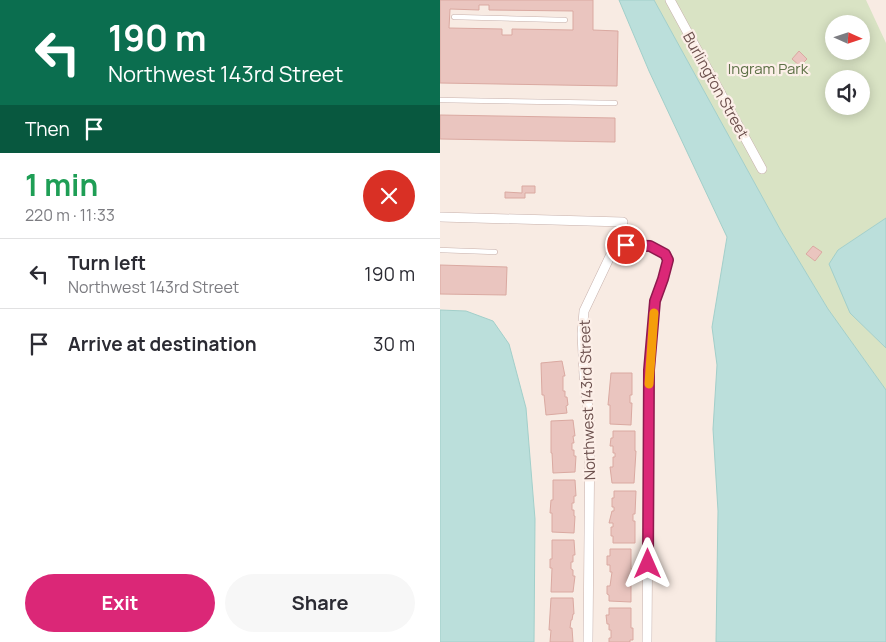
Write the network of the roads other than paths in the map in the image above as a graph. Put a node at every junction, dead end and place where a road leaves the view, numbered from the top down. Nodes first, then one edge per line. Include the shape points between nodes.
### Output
1 (670, 0) edge
2 (454, 17) dead end
3 (564, 20) dead end
4 (440, 100) edge
5 (615, 103) dead end
6 (762, 169) dead end
7 (440, 217) edge
8 (623, 222) dead end
9 (440, 250) edge
10 (495, 252) dead end
11 (588, 642) edge
12 (647, 642) edge

1 - 6 street, Burlington Street
2 - 3 lane
4 - 5 lane
7 - 8 street
9 - 10 lane
11 - 12 street, Northwest 143rd Street via 590,426 583,367 584,311 613,250 626,245 650,246 665,254 668,260 655,301 649,370

